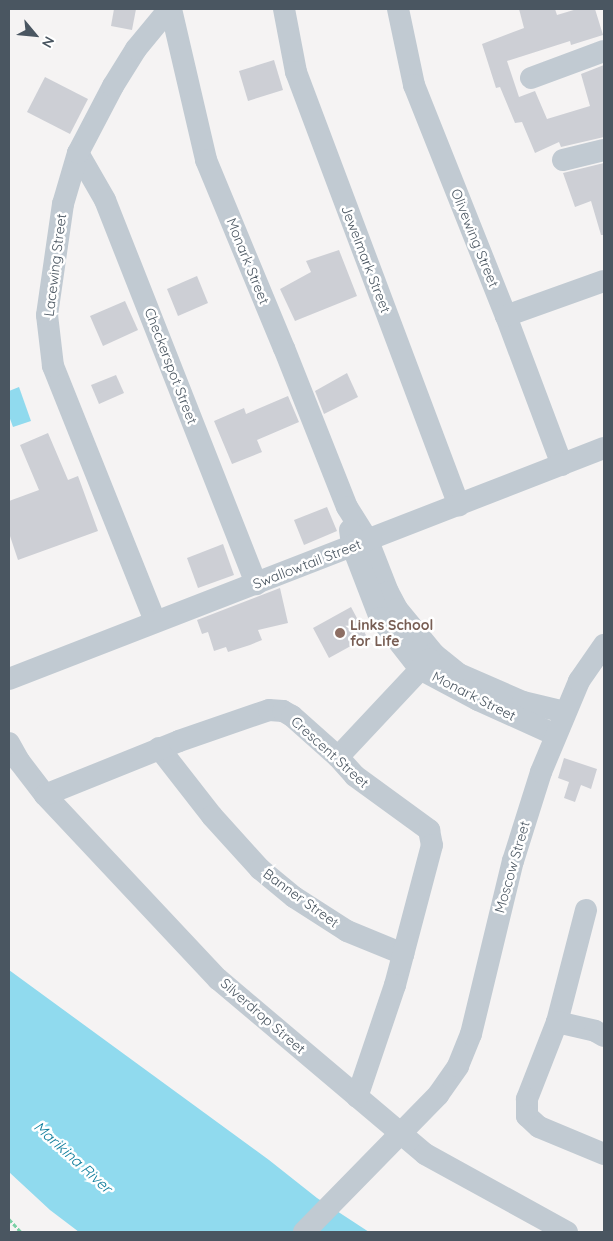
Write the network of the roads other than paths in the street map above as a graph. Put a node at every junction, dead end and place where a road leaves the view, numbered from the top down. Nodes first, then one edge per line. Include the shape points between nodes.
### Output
1 (170, 9) edge
2 (284, 9) edge
3 (398, 9) edge
4 (604, 51) edge
5 (531, 78) dead end
6 (604, 150) edge
7 (78, 153) junction
8 (563, 160) dead end
9 (604, 281) edge
10 (506, 316) junction
11 (604, 448) edge
12 (562, 465) junction
13 (460, 506) junction
14 (360, 543) junction
15 (256, 584) junction
16 (155, 621) junction
17 (604, 645) edge
18 (427, 662) junction
19 (9, 679) edge
20 (566, 712) junction
21 (556, 735) junction
22 (9, 742) edge
23 (159, 748) junction
24 (338, 757) junction
25 (45, 795) junction
26 (586, 910) dead end
27 (403, 954) junction
28 (557, 1022) junction
29 (604, 1036) edge
30 (357, 1097) junction
31 (604, 1154) edge
32 (304, 1232) edge
33 (567, 1232) edge

1 - 7 street, Lacewing Street via 136,49
1 - 14 street, Monark Street via 206,160
2 - 13 street, Jewelmark Street via 296,72
3 - 10 street, Olivewing Street via 414,85
4 - 5 street
6 - 8 street
7 - 15 street, Checkerspot Street via 106,200
7 - 16 street, Lacewing Street via 63,204 47,315 53,366
9 - 10 street
10 - 12 street, Olivewing Street
11 - 12 street, Swallowtail Street
12 - 13 street, Swallowtail Street
13 - 14 street, Swallowtail Street
14 - 15 street, Swallowtail Street
14 - 18 street, Monark Street via 388,592 388,614
15 - 16 street, Swallowtail Street
16 - 19 street, Swallowtail Street
17 - 20 street, Moscow Street via 579,681
18 - 20 street, Monark Street via 523,702
18 - 21 street, Monark Street via 478,700
18 - 24 street
20 - 21 street, Moscow Street
21 - 32 street, Moscow Street, bridge via 513,861 471,1034 458,1066 438,1095
22 - 25 street, Silverdrop Street
23 - 24 street, Crescent Street via 270,710 292,716
23 - 25 street, Crescent Street
23 - 27 street, Banner Street via 212,816 260,869 294,897 347,931
24 - 27 street, Crescent Street via 355,776 429,830 432,845
25 - 30 street, Silverdrop Street via 218,979
26 - 28 street
27 - 30 street, Crescent Street
28 - 29 street
28 - 31 street via 527,1099 527,1116 539,1127
30 - 33 street, Silverdrop Street via 425,1154

